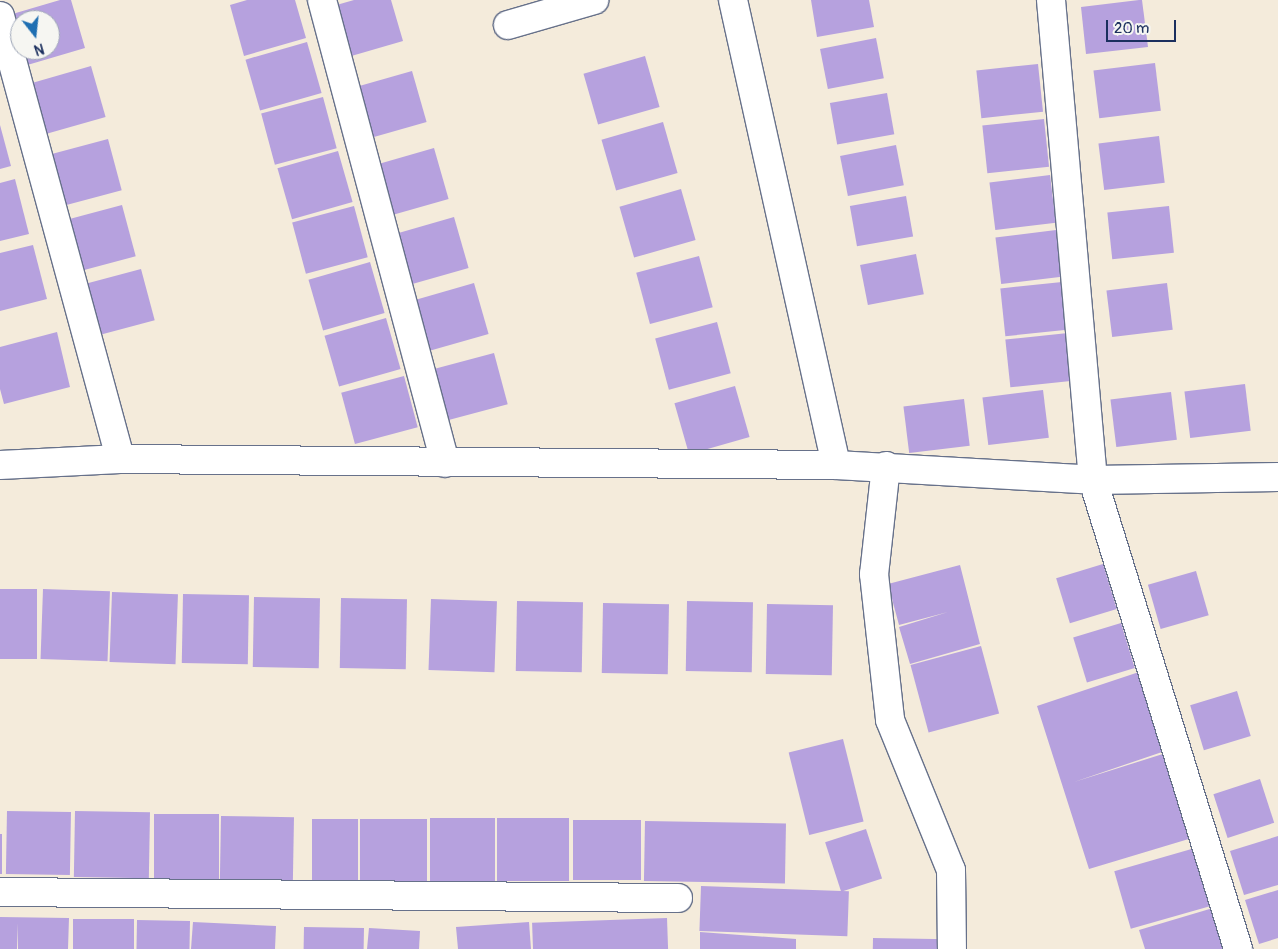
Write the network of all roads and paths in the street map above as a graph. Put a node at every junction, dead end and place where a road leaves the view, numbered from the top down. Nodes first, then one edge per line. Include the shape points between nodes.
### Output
1 (322, 0) edge
2 (594, 0) edge
3 (734, 0) edge
4 (1051, 0) edge
5 (0, 16) edge
6 (508, 25) dead end
7 (120, 458) junction
8 (444, 463) junction
9 (0, 465) edge
10 (836, 465) junction
11 (886, 466) junction
12 (1278, 477) edge
13 (1093, 480) junction
14 (0, 892) edge
15 (678, 898) dead end
16 (952, 949) edge
17 (1238, 949) edge

1 - 8 street
2 - 6 street
3 - 10 street
4 - 13 street
5 - 7 street
7 - 8 street
7 - 9 street
8 - 10 street
10 - 11 street
11 - 13 street
11 - 16 street via 874,574 890,720 951,870
12 - 13 street
13 - 17 street
14 - 15 street

